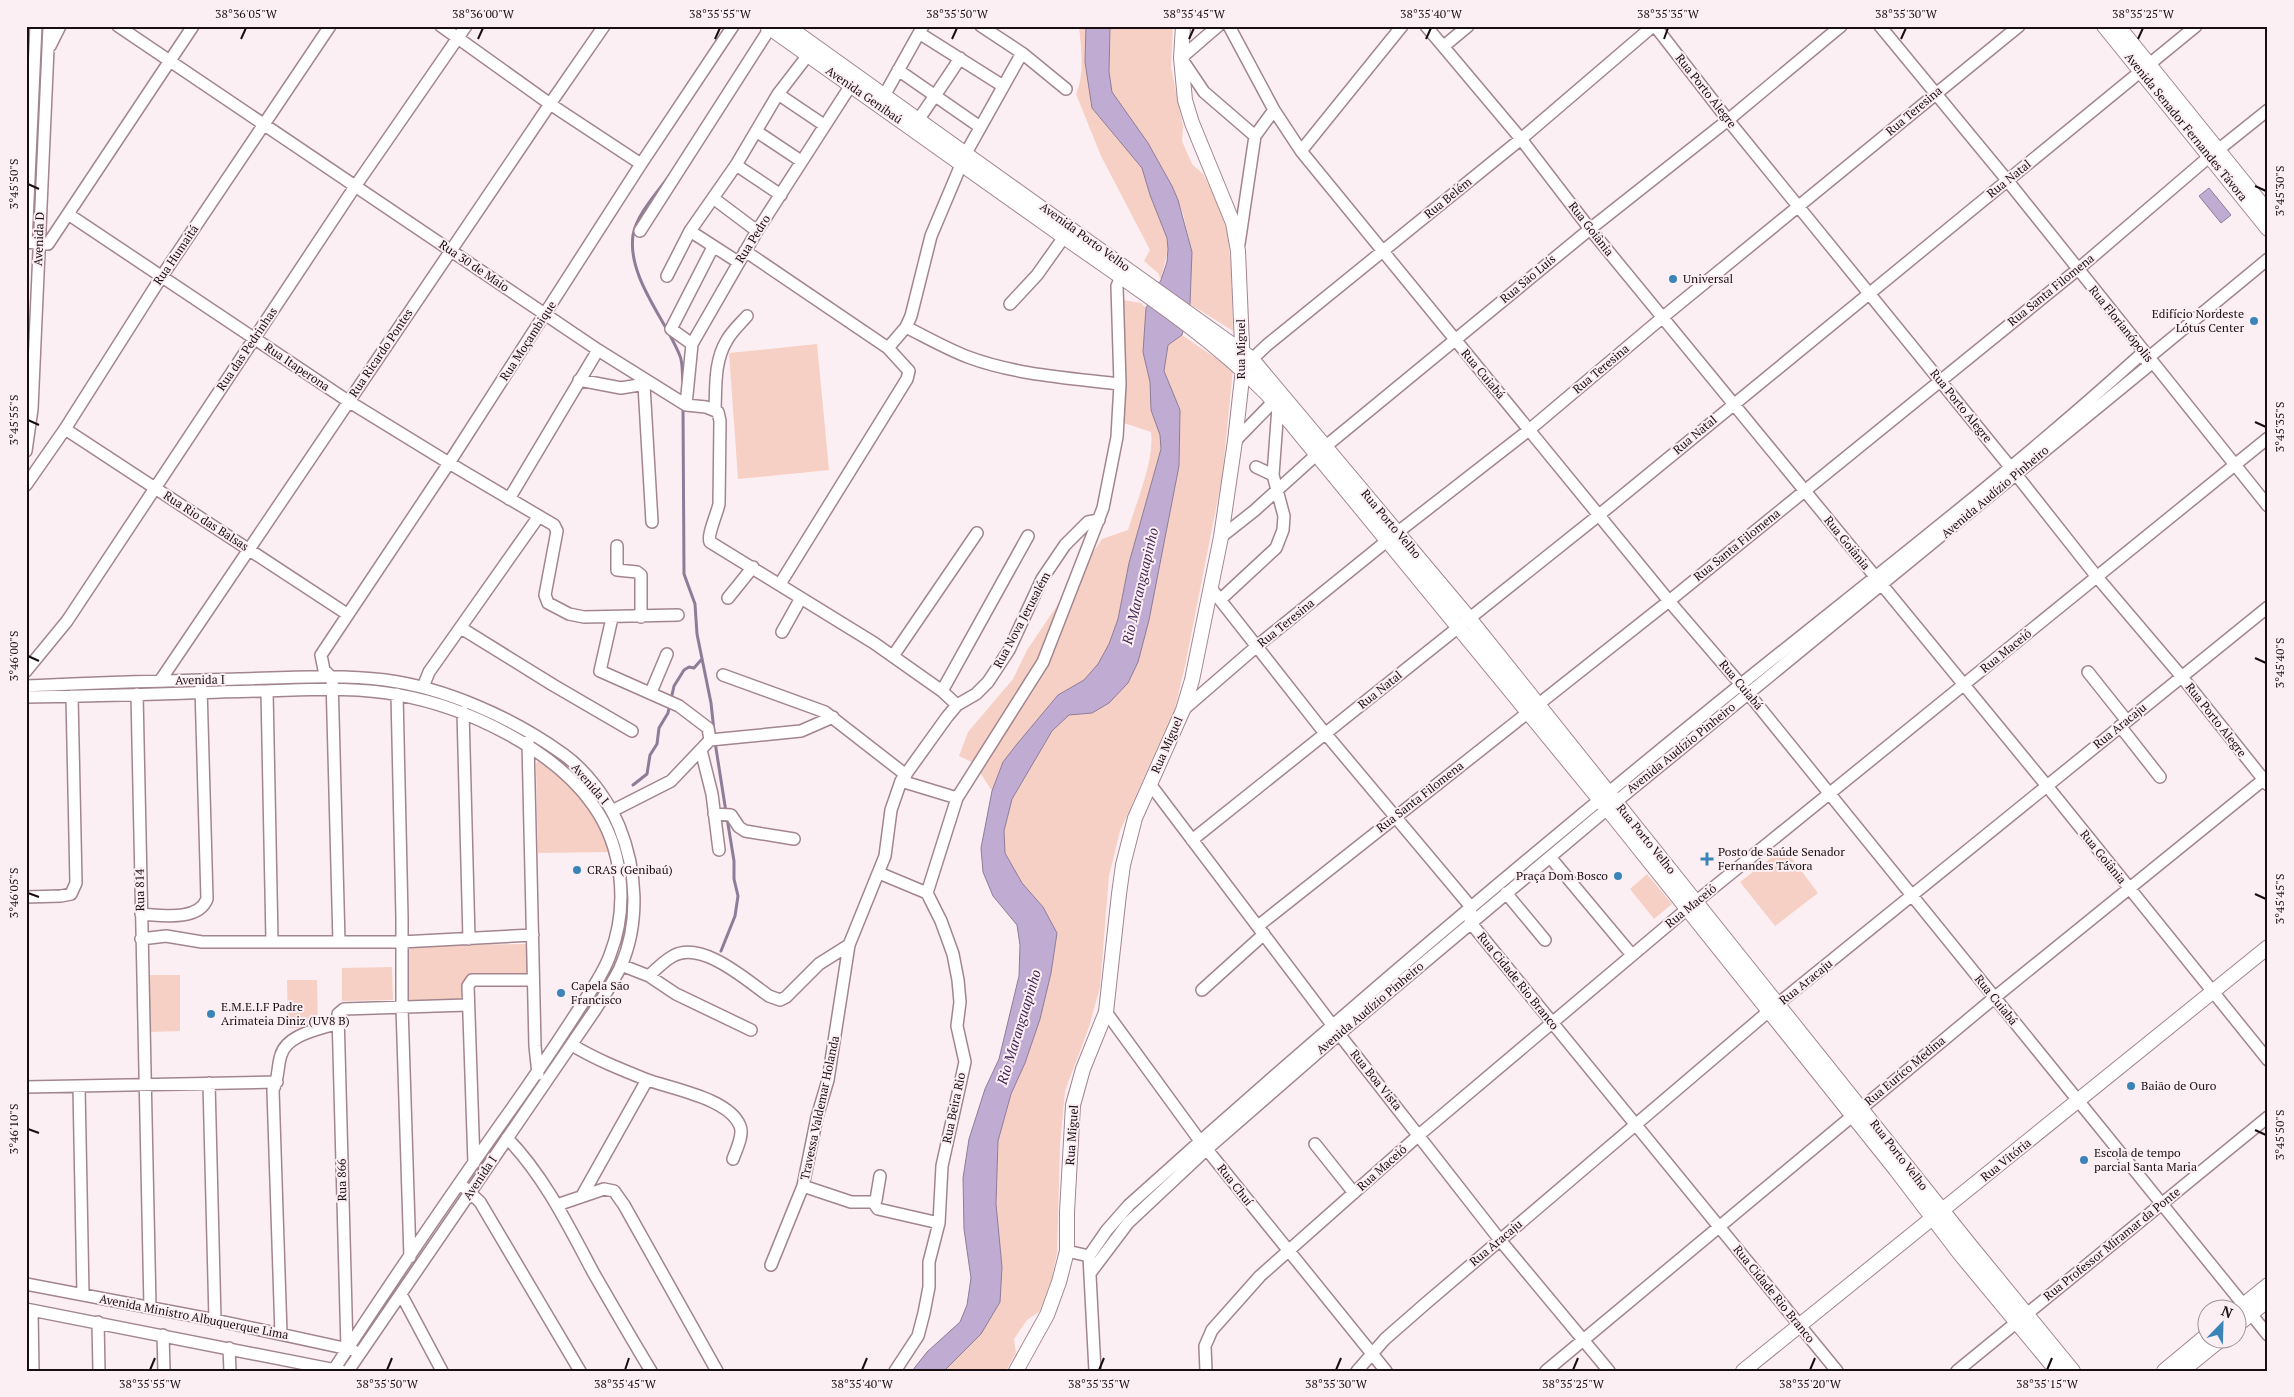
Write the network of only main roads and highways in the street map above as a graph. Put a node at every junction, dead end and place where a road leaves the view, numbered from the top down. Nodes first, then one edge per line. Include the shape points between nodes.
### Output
1 (787, 26) edge
2 (1183, 26) edge
3 (2104, 26) edge
4 (2118, 26) edge
5 (768, 27) edge
6 (2145, 68) junction
7 (882, 100) junction
8 (2214, 153) junction
9 (964, 158) junction
10 (2268, 212) edge
11 (2268, 229) edge
12 (1152, 293) junction
13 (1200, 327) joint
14 (1245, 360) junction
15 (1322, 449) junction
16 (2268, 947) edge
17 (1938, 1214) junction
18 (2268, 1286) edge
19 (2268, 1300) edge
20 (2246, 1308) edge
21 (2246, 1309) edge
22 (2022, 1318) junction
23 (2196, 1344) edge
24 (2208, 1350) edge
25 (1016, 1371) edge
26 (1743, 1371) edge
27 (2057, 1371) edge
28 (2074, 1371) edge
29 (2164, 1371) edge
30 (2182, 1371) edge

1 - 7 main road, Avenida Genibaú
2 - 14 main road, Rua Miguel via 1181,58 1192,123 1233,223 1238,251
3 - 6 main road, Avenida Senador Fernandes Távora
4 - 6 main road, Avenida Senador Fernandes Távora
5 - 7 main road, Avenida Genibaú via 851,85
6 - 8 main road, Avenida Senador Fernandes Távora
7 - 9 main road, Avenida Genibaú
7 - 9 main road, Avenida Genibaú via 919,119
8 - 10 main road, Avenida Senador Fernandes Távora
8 - 11 main road, Avenida Senador Fernandes Távora
9 - 12 main road, Avenida Porto Velho
9 - 12 main road, Avenida Porto Velho via 1064,237 1121,277
12 - 13 main road, Avenida Porto Velho
13 - 14 main road, Rua Porto Velho
14 - 15 main road, Rua Porto Velho
14 - 15 main road, Rua Porto Velho via 1276,404
14 - 25 main road, Rua Miguel via 1221,537 1192,680 1183,710 1135,818 1123,865 1106,1012 1083,1069 1073,1105 1067,1251 1048,1315
15 - 17 main road, Rua Porto Velho
16 - 17 main road, Rua Vitória
17 - 22 main road, Rua Porto Velho
17 - 26 main road, Rua Vitória
18 - 20 main road
19 - 21 main road
22 - 27 main road, Rua Porto Velho
22 - 28 main road, Rua Porto Velho
23 - 29 main road
24 - 30 main road

